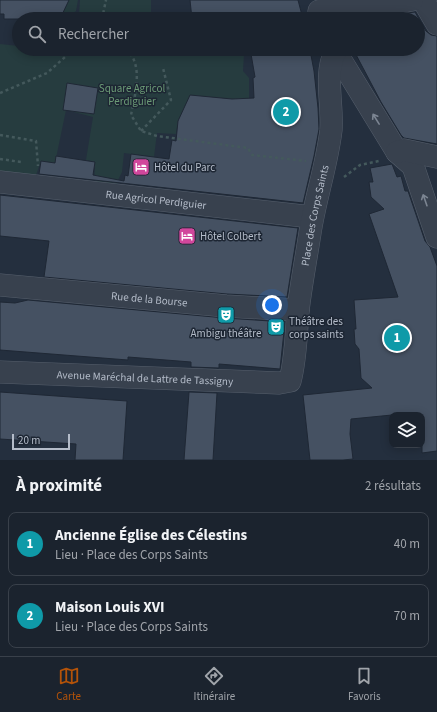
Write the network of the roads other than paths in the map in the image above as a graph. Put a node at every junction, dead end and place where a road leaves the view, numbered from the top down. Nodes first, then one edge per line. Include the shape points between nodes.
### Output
1 (412, 0) edge
2 (423, 0) edge
3 (319, 10) edge
4 (437, 24) edge
5 (332, 56) edge
6 (337, 56) edge
7 (388, 156) junction
8 (437, 157) edge
9 (0, 182) edge
10 (312, 217) junction
11 (437, 237) edge
12 (0, 285) edge
13 (298, 310) junction
14 (0, 372) edge
15 (290, 381) joint

1 - 3 street
2 - 4 street
5 - 10 street, Place des Corps Saints via 331,128
7 -> 6 street, Place des Corps Saints
7 - 8 street via 404,150
11 -> 7 street, Place des Corps Saints via 413,166
9 - 10 street, Rue Agricol Perdiguier
10 - 13 street, Place des Corps Saints
12 - 13 street, Rue de la Bourse via 226,306
13 - 15 street, Place des Corps Saints
14 - 15 street, Avenue Maréchal de Lattre de Tassigny via 279,383

